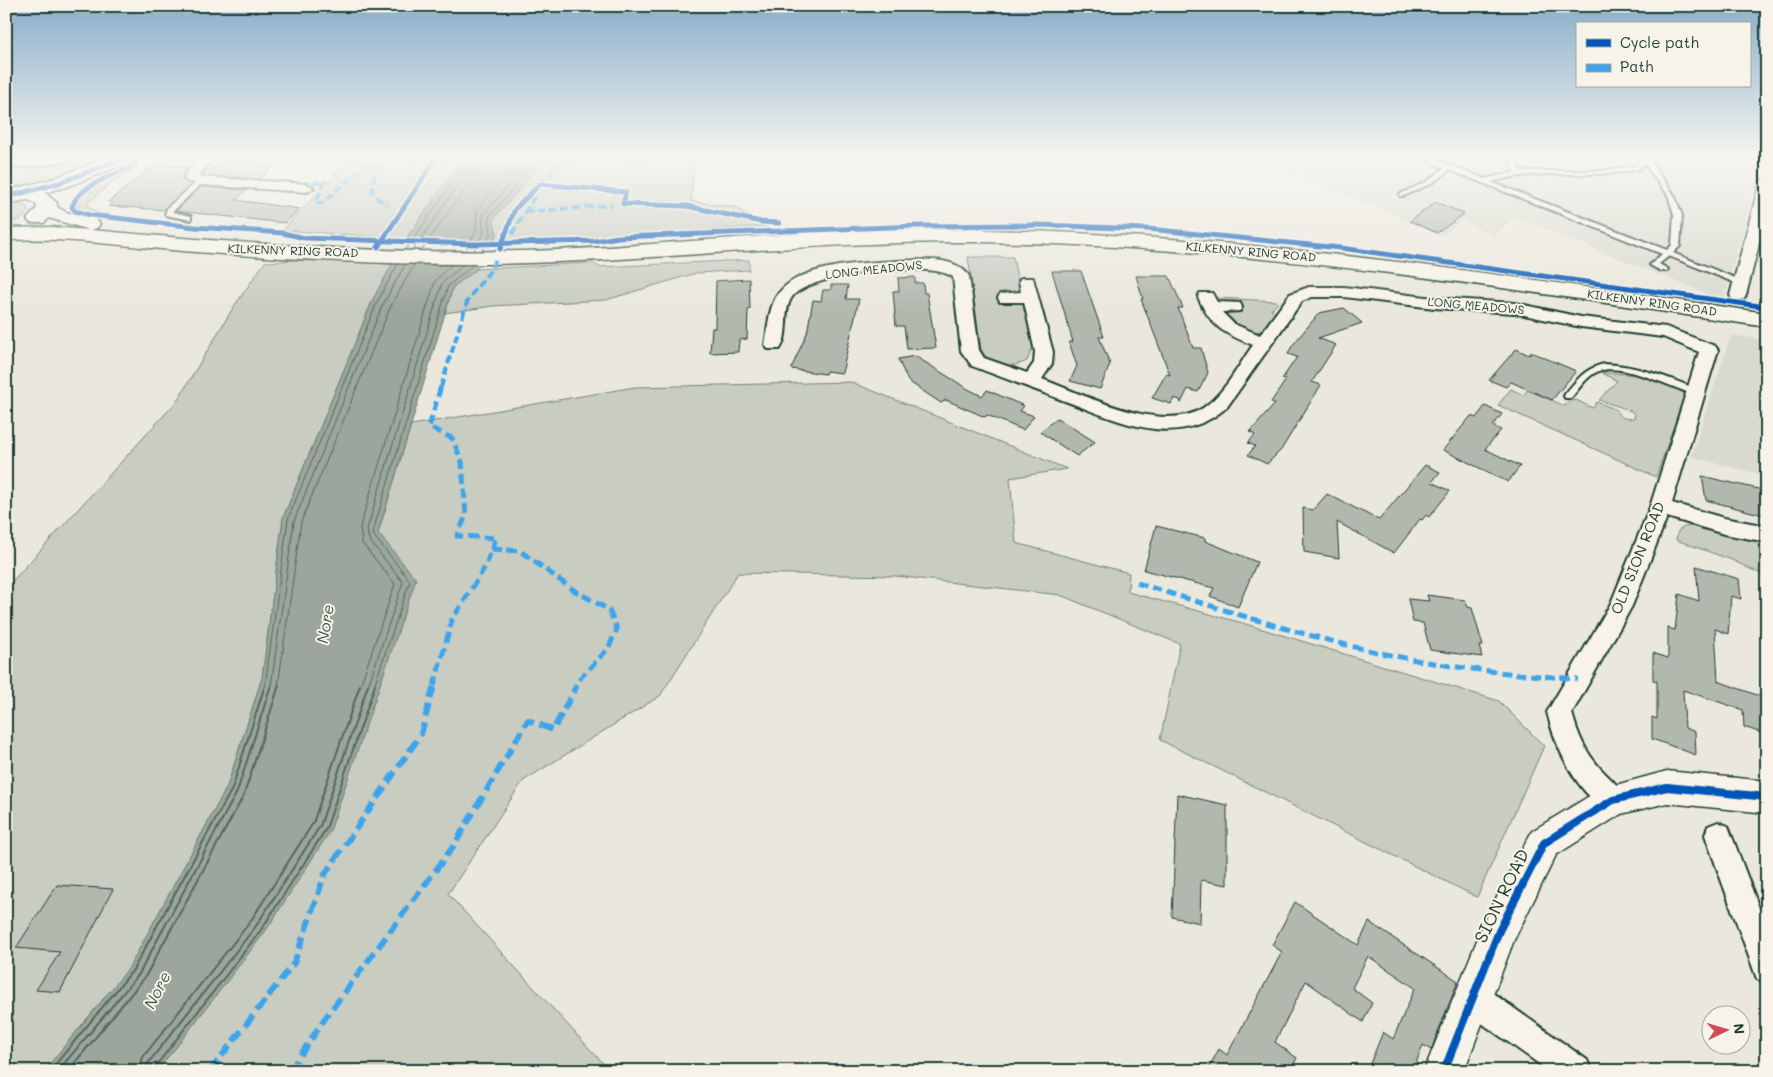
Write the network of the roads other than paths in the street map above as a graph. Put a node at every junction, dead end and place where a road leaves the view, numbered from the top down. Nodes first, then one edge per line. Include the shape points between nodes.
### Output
1 (45, 208) edge
2 (50, 208) edge
3 (170, 208) edge
4 (1551, 208) edge
5 (1675, 208) edge
6 (1760, 208) edge
7 (188, 218) dead end
8 (6, 234) edge
9 (268, 245) junction
10 (1667, 253) junction
11 (1664, 269) dead end
12 (1739, 289) joint
13 (1006, 298) dead end
14 (1234, 307) dead end
15 (1767, 320) edge
16 (1263, 343) junction
17 (774, 344) dead end
18 (1709, 350) joint
19 (1030, 382) junction
20 (1696, 392) junction
21 (1568, 396) dead end
22 (1660, 507) junction
23 (1767, 534) edge
24 (1767, 797) edge
25 (1612, 800) junction
26 (1718, 835) dead end
27 (1767, 969) edge
28 (1473, 998) junction
29 (1444, 1071) edge
30 (1576, 1071) edge

1 - 8 main road via 32,222
2 - 9 main road, KILKENNY RING ROAD via 59,216 94,225
3 - 7 lane via 168,213 173,216
4 - 10 lane
5 - 10 lane via 1678,215 1676,246
6 - 12 street
8 - 9 main road, KILKENNY RING ROAD via 57,233 166,244
9 - 15 main road, KILKENNY RING ROAD via 491,258 730,244 937,237 1150,243 1287,254 1449,274
10 - 11 lane via 1654,266
10 - 12 lane
13 - 19 street via 1028,289 1044,352 1043,364
14 - 16 street via 1208,302 1222,325
16 - 18 street, LONG MEADOWS via 1296,298 1309,292 1326,291 1515,308 1582,322 1666,332
16 - 19 street, LONG MEADOWS via 1219,407 1186,423 1162,425 1135,420
17 - 19 street, LONG MEADOWS via 782,301 796,284 810,278 878,267 945,266 961,276 972,358
18 - 20 street, OLD SION ROAD
20 - 21 lane via 1644,374 1602,367 1581,381
20 - 22 street, OLD SION ROAD
22 - 23 street via 1724,526
22 - 25 street, OLD SION ROAD via 1621,606 1560,712 1565,739 1584,771
24 - 25 main road, SION ROAD via 1667,787
25 - 28 main road, SION ROAD via 1544,843 1499,931
26 - 27 street
28 - 29 main road, SION ROAD
28 - 30 street

